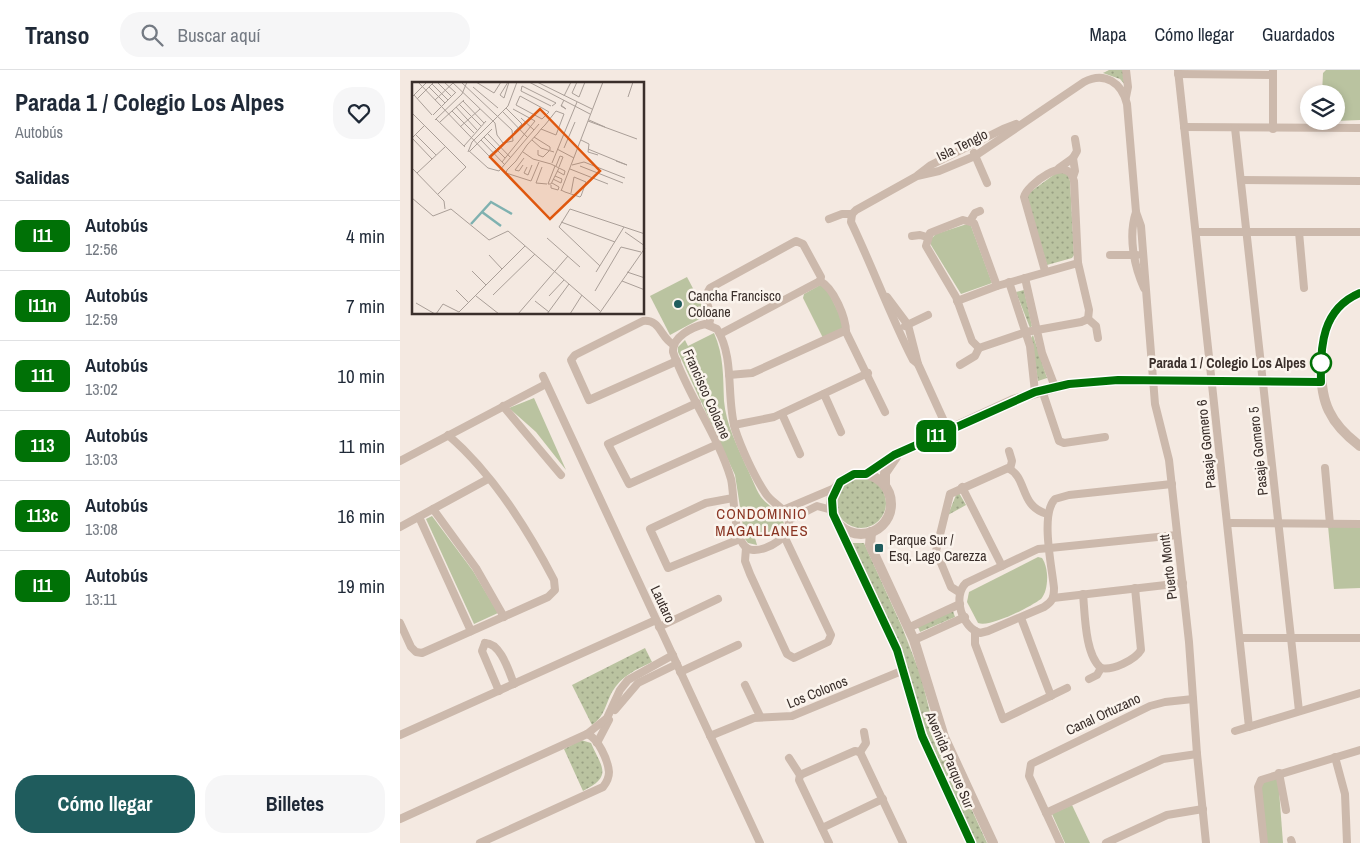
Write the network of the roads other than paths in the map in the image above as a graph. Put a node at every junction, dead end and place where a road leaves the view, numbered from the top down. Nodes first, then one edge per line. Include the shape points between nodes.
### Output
1 (1103, 70) edge
2 (1126, 70) edge
3 (1178, 72) edge
4 (1273, 72) edge
5 (1090, 79) junction
6 (1126, 99) junction
7 (1022, 122) junction
8 (1184, 127) junction
9 (1235, 128) junction
10 (1360, 128) edge
11 (1273, 129) junction
12 (1075, 139) dead end
13 (971, 146) junction
14 (975, 156) junction
15 (1073, 158) junction
16 (1059, 168) junction
17 (916, 176) junction
18 (1073, 177) junction
19 (1241, 180) junction
20 (1360, 181) edge
21 (987, 183) dead end
22 (1024, 197) junction
23 (1014, 200) dead end
24 (980, 211) dead end
25 (1136, 212) junction
26 (852, 218) junction
27 (829, 219) dead end
28 (970, 221) junction
29 (1196, 232) junction
30 (1247, 232) junction
31 (1299, 232) junction
32 (1360, 232) edge
33 (912, 236) dead end
34 (927, 237) junction
35 (1110, 254) dead end
36 (1133, 255) junction
37 (1144, 256) junction
38 (1078, 263) junction
39 (1045, 271) junction
40 (1025, 278) junction
41 (820, 282) junction
42 (1009, 282) junction
43 (997, 286) junction
44 (1304, 288) dead end
45 (1145, 291) junction
46 (1360, 293) edge
47 (886, 296) junction
48 (957, 301) junction
49 (928, 315) dead end
50 (1088, 318) junction
51 (709, 325) junction
52 (908, 325) junction
53 (898, 330) junction
54 (1036, 330) junction
55 (846, 332) junction
56 (1026, 332) junction
57 (720, 334) junction
58 (1098, 338) dead end
59 (674, 345) junction
60 (979, 348) junction
61 (677, 361) junction
62 (918, 364) junction
63 (960, 365) dead end
64 (868, 373) junction
65 (729, 375) junction
66 (1153, 380) junction
67 (1212, 380) junction
68 (1263, 381) junction
69 (1321, 382) junction
70 (1055, 387) junction
71 (1038, 391) junction
72 (824, 394) junction
73 (697, 403) junction
74 (503, 406) junction
75 (885, 412) dead end
76 (782, 414) junction
77 (734, 425) junction
78 (948, 430) junction
79 (841, 432) dead end
80 (448, 436) junction
81 (1104, 438) dead end
82 (716, 445) junction
83 (1360, 446) edge
84 (903, 451) junction
85 (1009, 451) dead end
86 (800, 454) dead end
87 (400, 461) edge
88 (1325, 468) dead end
89 (1010, 469) junction
90 (866, 474) junction
91 (561, 475) dead end
92 (488, 479) junction
93 (1172, 484) junction
94 (885, 485) junction
95 (962, 487) junction
96 (835, 488) junction
97 (733, 498) junction
98 (433, 509) junction
99 (783, 510) junction
100 (832, 510) junction
101 (1047, 514) junction
102 (419, 517) junction
103 (788, 520) junction
104 (836, 521) junction
105 (1228, 523) junction
106 (1278, 524) junction
107 (1330, 524) junction
108 (1360, 524) edge
109 (400, 527) edge
110 (871, 532) junction
111 (784, 536) junction
112 (1177, 536) junction
113 (740, 539) junction
114 (746, 548) junction
115 (1050, 548) junction
116 (1002, 566) junction
117 (1183, 583) junction
118 (1135, 588) junction
119 (959, 592) junction
120 (1083, 594) junction
121 (1053, 598) junction
122 (718, 599) dead end
123 (960, 604) junction
124 (504, 617) junction
125 (965, 617) junction
126 (1021, 618) junction
127 (400, 623) edge
128 (658, 624) junction
129 (908, 628) junction
130 (475, 630) junction
131 (975, 631) junction
132 (1240, 638) junction
133 (1291, 638) junction
134 (1360, 638) edge
135 (914, 640) junction
136 (486, 643) junction
137 (738, 645) dead end
138 (672, 655) junction
139 (677, 664) junction
140 (1101, 668) junction
141 (904, 670) junction
142 (680, 672) junction
143 (1089, 679) dead end
144 (514, 684) junction
145 (746, 685) dead end
146 (1067, 688) dead end
147 (499, 691) junction
148 (1360, 693) edge
149 (1051, 696) junction
150 (1194, 699) junction
151 (1299, 711) junction
152 (760, 716) junction
153 (1249, 727) junction
154 (1235, 731) dead end
155 (864, 732) dead end
156 (587, 734) junction
157 (400, 735) edge
158 (710, 736) junction
159 (597, 743) junction
160 (1360, 750) edge
161 (860, 752) junction
162 (1197, 754) junction
163 (1335, 757) junction
164 (790, 758) dead end
165 (1279, 773) junction
166 (800, 775) junction
167 (883, 799) junction
168 (1203, 809) junction
169 (1286, 810) dead end
170 (1046, 813) junction
171 (400, 818) edge
172 (822, 828) junction
173 (480, 843) edge
174 (760, 843) edge
175 (829, 843) edge
176 (903, 843) edge
177 (972, 843) edge
178 (993, 843) edge
179 (1060, 843) edge
180 (1106, 843) edge
181 (1206, 843) edge
182 (1264, 843) edge
183 (1347, 843) edge

1 - 5 street, Isla Tenglo
2 - 6 street, Puerto Montt
3 - 4 street
3 - 8 street, Pasaje Gomero 6
4 - 11 street
5 - 6 street via 1103,77 1112,81
5 - 7 street, Isla Tenglo
6 - 25 street, Puerto Montt
7 - 13 street
7 - 14 street, Isla Tenglo
8 - 9 street
8 - 29 street, Pasaje Gomero 6
9 - 11 street
9 - 19 street, Pasaje Gomero 5
10 - 11 street
12 - 15 street via 1078,148
13 - 14 street
13 - 17 street
14 - 17 street, Isla Tenglo via 939,171
14 - 21 street
15 - 16 street
15 - 18 street via 1076,171
16 - 18 street
16 - 22 street via 1026,190
17 - 26 street, Isla Tenglo via 856,210
18 - 38 street
19 - 20 street
19 - 30 street, Pasaje Gomero 5
22 - 23 street
22 - 39 street
24 - 28 street
25 - 36 street, Puerto Montt
25 - 37 street, Puerto Montt
26 - 27 street via 842,214
26 - 47 street
28 - 34 street via 963,220 932,231
28 - 43 street via 978,229
29 - 30 street
29 - 67 street, Pasaje Gomero 6
30 - 31 street
30 - 68 street, Pasaje Gomero 5
31 - 32 street
31 - 44 street
33 - 34 street
34 - 48 street via 928,251
35 - 36 street
36 - 37 street
36 - 45 street, Puerto Montt
37 - 45 street, Puerto Montt
38 - 39 street
38 - 50 street
39 - 40 street
40 - 42 street
40 - 54 street
41 - 51 street via 821,277 800,241 796,241 710,288 705,297 711,315
41 - 55 street via 827,285 846,323
41 - 57 street
42 - 43 street
42 - 56 street
43 - 48 street
45 - 66 street, Puerto Montt
46 - 69 street via 1341,305 1326,326
47 - 52 street
47 - 53 street
48 - 60 street via 972,341
49 - 52 street
50 - 54 street
50 - 58 street via 1094,324
51 - 57 street
51 - 59 street, Francisco Coloane via 698,326 679,337
52 - 53 street
52 - 62 street
53 - 62 street
54 - 56 street
54 - 70 street
55 - 64 street
55 - 65 street via 752,373
56 - 60 street
56 - 71 street
57 - 65 street, Francisco Coloane
59 - 61 street, Francisco Coloane
59 - 61 street via 667,342 658,325 643,321 571,360 589,400
60 - 63 street via 975,356
61 - 73 street, Francisco Coloane
62 - 78 street
64 - 72 street
64 - 75 street
65 - 77 street, Francisco Coloane
66 - 67 street
66 - 70 street via 1091,381
66 - 93 street, Puerto Montt
67 - 68 street
67 - 105 street, Pasaje Gomero 6
68 - 69 street
68 - 106 street, Pasaje Gomero 5
69 - 83 street via 1332,416
70 - 71 street
71 - 78 street
71 - 81 street via 1059,441
72 - 76 street
72 - 79 street
73 - 82 street, Francisco Coloane
73 - 82 street via 608,444 629,484
74 - 80 street
74 - 91 street
74 - 128 street, Lautaro via 545,380
76 - 77 street
76 - 86 street
77 - 99 street, Francisco Coloane via 764,490
78 - 84 street
80 - 87 street
80 - 92 street
82 - 97 street, Francisco Coloane via 731,480
84 - 90 street
84 - 94 street via 885,473
85 - 89 street
88 - 107 street
89 - 95 street via 1005,468
89 - 101 street via 1030,504
90 - 94 street
90 - 96 street via 850,476
92 - 98 street
92 - 124 street via 528,533 556,586 550,596
93 - 101 street via 1065,496 1055,500
93 - 112 street, Puerto Montt
94 - 110 street via 890,495 890,510 883,524
95 - 116 street
95 - 119 street via 948,497 936,547 952,587
96 - 99 street
96 - 100 street
97 - 113 street, Francisco Coloane
97 - 113 street via 706,503 650,529 668,568
98 - 102 street
98 - 124 street via 480,574
99 - 103 street, Francisco Coloane
100 - 103 street via 817,506
100 - 104 street
101 - 115 street
102 - 109 street
102 - 130 street
103 - 111 street
104 - 110 street via 852,532
104 - 141 street, Avenida Parque Sur via 894,642
105 - 106 street
105 - 132 street, Pasaje Gomero 6
106 - 107 street
106 - 133 street, Pasaje Gomero 5
107 - 108 street
110 - 129 street, Avenida Parque Sur via 872,551
111 - 114 street via 759,549
111 - 114 street via 831,635 828,642 791,658 747,567
112 - 115 street
112 - 117 street, Puerto Montt
113 - 114 street, Francisco Coloane
115 - 116 street via 1038,549
115 - 121 street
116 - 119 street via 966,583
117 - 118 street
117 - 150 street, Puerto Montt
118 - 120 street
118 - 140 street via 1140,650 1136,657 1109,669
119 - 123 street
120 - 121 street
120 - 140 street via 1091,652
121 - 126 street via 1044,607
122 - 128 street
123 - 125 street
123 - 129 street
124 - 130 street
125 - 131 street
125 - 135 street
126 - 131 street via 985,632
126 - 149 street
127 - 130 street via 411,647 418,653
128 - 138 street, Lautaro
128 - 144 street
129 - 135 street, Avenida Parque Sur
130 - 136 street
131 - 149 street via 975,644 1003,719
132 - 133 street
132 - 153 street, Pasaje Gomero 6
133 - 134 street
133 - 151 street, Pasaje Gomero 5
135 - 178 street, Avenida Parque Sur via 942,731
136 - 144 street via 497,649
136 - 147 street via 482,651
137 - 142 street
138 - 139 street, Lautaro
138 - 156 street via 631,677 620,690 607,718
139 - 142 street, Lautaro
139 - 159 street via 634,686 618,705
140 - 143 street
141 - 152 street, Los Colonos via 792,716
141 - 177 street, Avenida Parque Sur via 922,736
142 - 158 street, Lautaro
144 - 147 street
145 - 152 street
146 - 149 street
147 - 157 street
148 - 151 street
150 - 162 street, Puerto Montt
150 - 170 street, Canal Ortuzano via 1150,706 1036,760 1029,767 1031,780
151 - 153 street
152 - 158 street, Los Colonos
153 - 154 street
155 - 161 street via 866,743
156 - 159 street
156 - 171 street
158 - 174 street, Lautaro
159 - 173 street via 609,772 603,787
160 - 163 street
161 - 166 street
161 - 167 street
162 - 168 street, Puerto Montt
162 - 170 street via 1163,759
163 - 165 street
163 - 183 street via 1346,794
164 - 166 street
165 - 169 street
165 - 182 street via 1263,778 1258,787
166 - 172 street via 799,780
167 - 172 street
167 - 176 street
168 - 180 street via 1167,815
168 - 181 street, Puerto Montt
170 - 179 street
172 - 175 street

